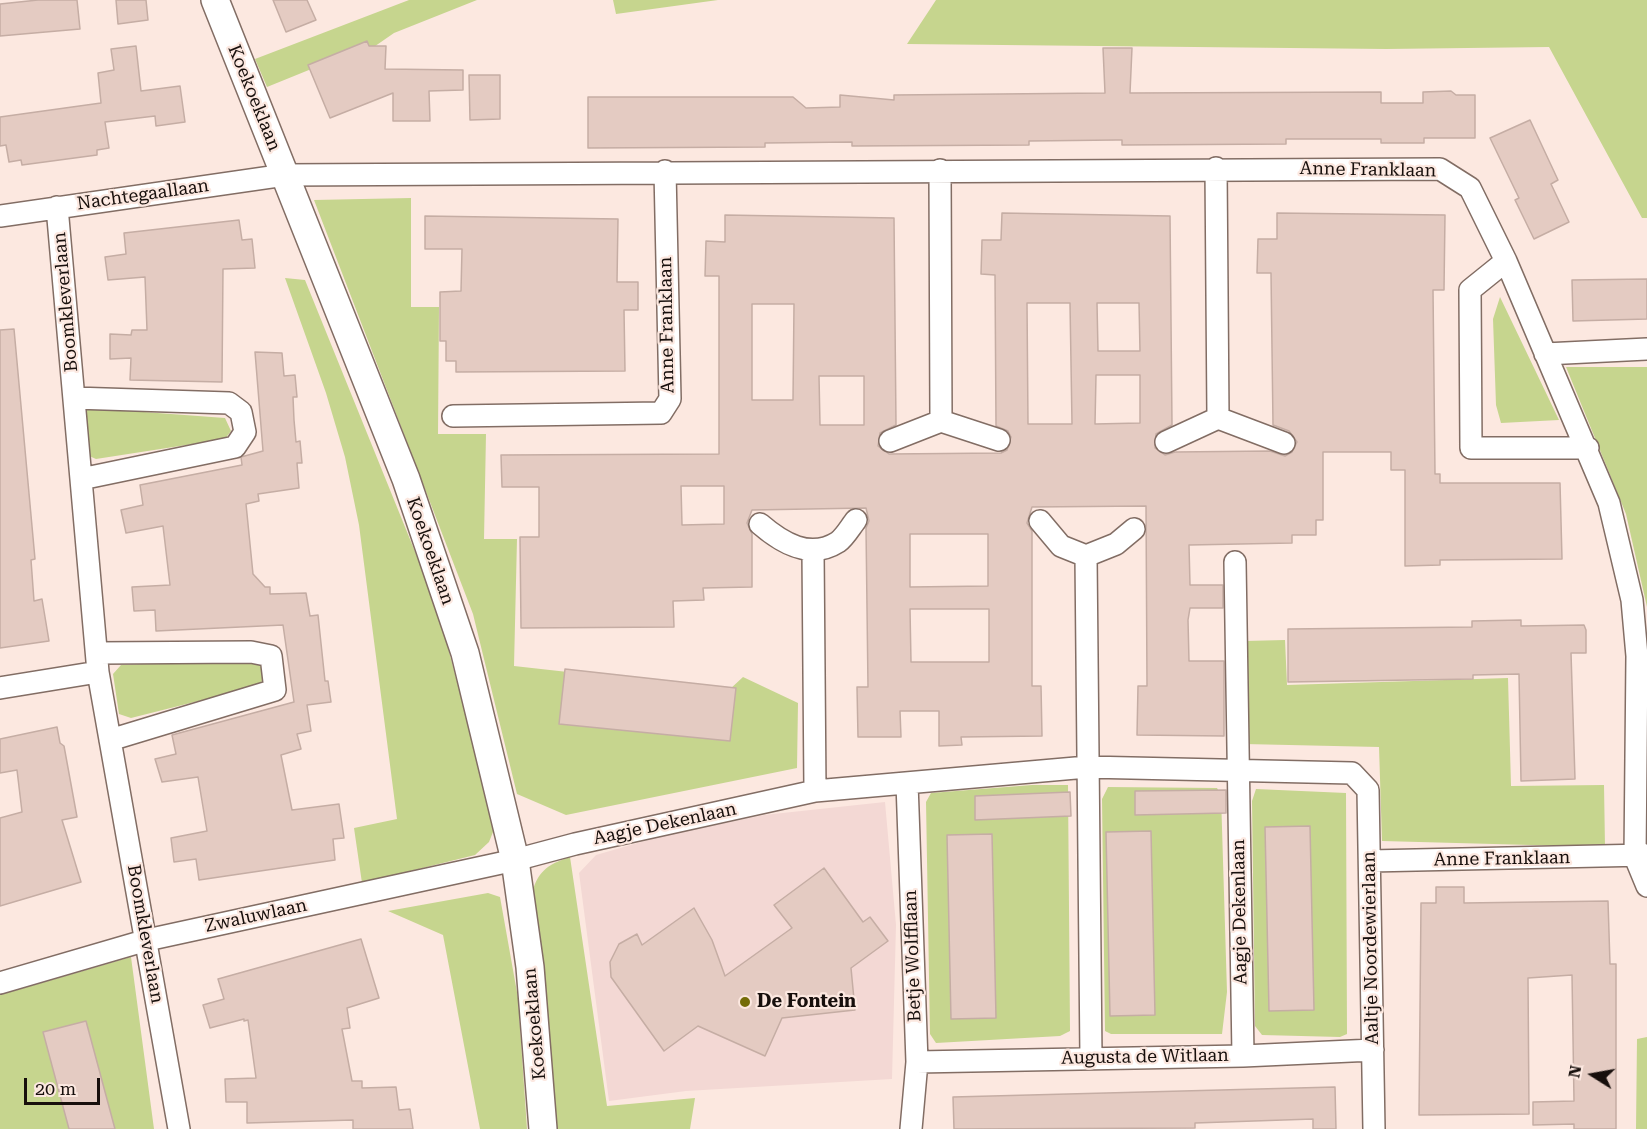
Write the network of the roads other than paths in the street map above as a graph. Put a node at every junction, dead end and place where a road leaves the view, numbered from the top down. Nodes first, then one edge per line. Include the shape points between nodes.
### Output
1 (215, 0) edge
2 (1216, 168) junction
3 (940, 170) junction
4 (665, 171) junction
5 (285, 174) junction
6 (57, 207) junction
7 (0, 216) edge
8 (1506, 261) junction
9 (1647, 349) edge
10 (1545, 354) junction
11 (74, 398) junction
12 (453, 416) dead end
13 (1218, 418) junction
14 (941, 421) junction
15 (999, 440) dead end
16 (890, 441) dead end
17 (1166, 442) dead end
18 (1284, 443) dead end
19 (1588, 448) junction
20 (81, 479) junction
21 (856, 519) dead end
22 (1040, 521) dead end
23 (760, 524) dead end
24 (1134, 529) dead end
25 (813, 551) junction
26 (1086, 556) junction
27 (1234, 562) dead end
28 (1642, 656) edge
29 (98, 663) junction
30 (0, 688) edge
31 (110, 740) junction
32 (1087, 767) junction
33 (1237, 769) junction
34 (1352, 773) joint
35 (907, 783) junction
36 (815, 791) junction
37 (1641, 856) edge
38 (515, 860) junction
39 (1371, 861) junction
40 (1647, 886) edge
41 (147, 940) junction
42 (0, 983) edge
43 (1373, 1050) junction
44 (1243, 1056) junction
45 (1091, 1058) junction
46 (917, 1062) junction
47 (179, 1129) edge
48 (543, 1129) edge
49 (910, 1129) edge
50 (1374, 1129) edge

1 - 5 street, Koekoeklaan
2 - 3 street, Anne Franklaan
2 - 8 street, Anne Franklaan via 1440,169 1470,188
2 - 13 street
3 - 4 street, Anne Franklaan
3 - 14 street
4 - 5 street, Anne Franklaan
4 - 12 street, Anne Franklaan via 670,399 662,413
5 - 6 street, Nachtegaallaan
5 - 38 street, Koekoeklaan via 406,479 465,653
6 - 7 street, Nachtegaallaan
6 - 11 street, Boomkleverlaan
8 - 10 street, Anne Franklaan
8 - 19 street via 1470,290 1471,448
9 - 10 street
10 - 19 street, Anne Franklaan
11 - 20 street, Boomkleverlaan
11 - 20 street, Boomkleverlaan via 229,403 241,412 245,432 236,447
13 - 17 street
13 - 18 street
14 - 15 street
14 - 16 street
19 - 28 street, Anne Franklaan via 1622,548
20 - 29 street, Boomkleverlaan
21 - 25 street via 839,542
22 - 26 street via 1061,546
23 - 25 street via 780,542
24 - 26 street via 1116,544
25 - 36 street
26 - 32 street
27 - 33 street, Aagje Dekenlaan
28 - 37 street, Anne Franklaan
29 - 30 street
29 - 31 street, Boomkleverlaan
29 - 31 street via 251,652 271,656 275,690
31 - 41 street, Boomkleverlaan
32 - 33 street, Aagje Dekenlaan
32 - 35 street, Aagje Dekenlaan
32 - 45 street
33 - 34 street, Aagje Dekenlaan
33 - 44 street, Aagje Dekenlaan
34 - 39 street, Aaltje Noordewierlaan via 1368,790
35 - 36 street, Aagje Dekenlaan
35 - 46 street, Betje Wolfflaan
36 - 38 street, Aagje Dekenlaan
37 - 39 street, Anne Franklaan
37 - 40 street, Anne Franklaan
38 - 41 street, Zwaluwlaan
38 - 48 street, Koekoeklaan via 530,967
39 - 43 street, Aaltje Noordewierlaan
41 - 42 street, Zwaluwlaan
41 - 47 street, Boomkleverlaan
43 - 44 street, Augusta de Witlaan
43 - 50 street, Aaltje Noordewierlaan
44 - 45 street, Augusta de Witlaan
45 - 46 street, Augusta de Witlaan
46 - 49 street, Betje Wolfflaan

